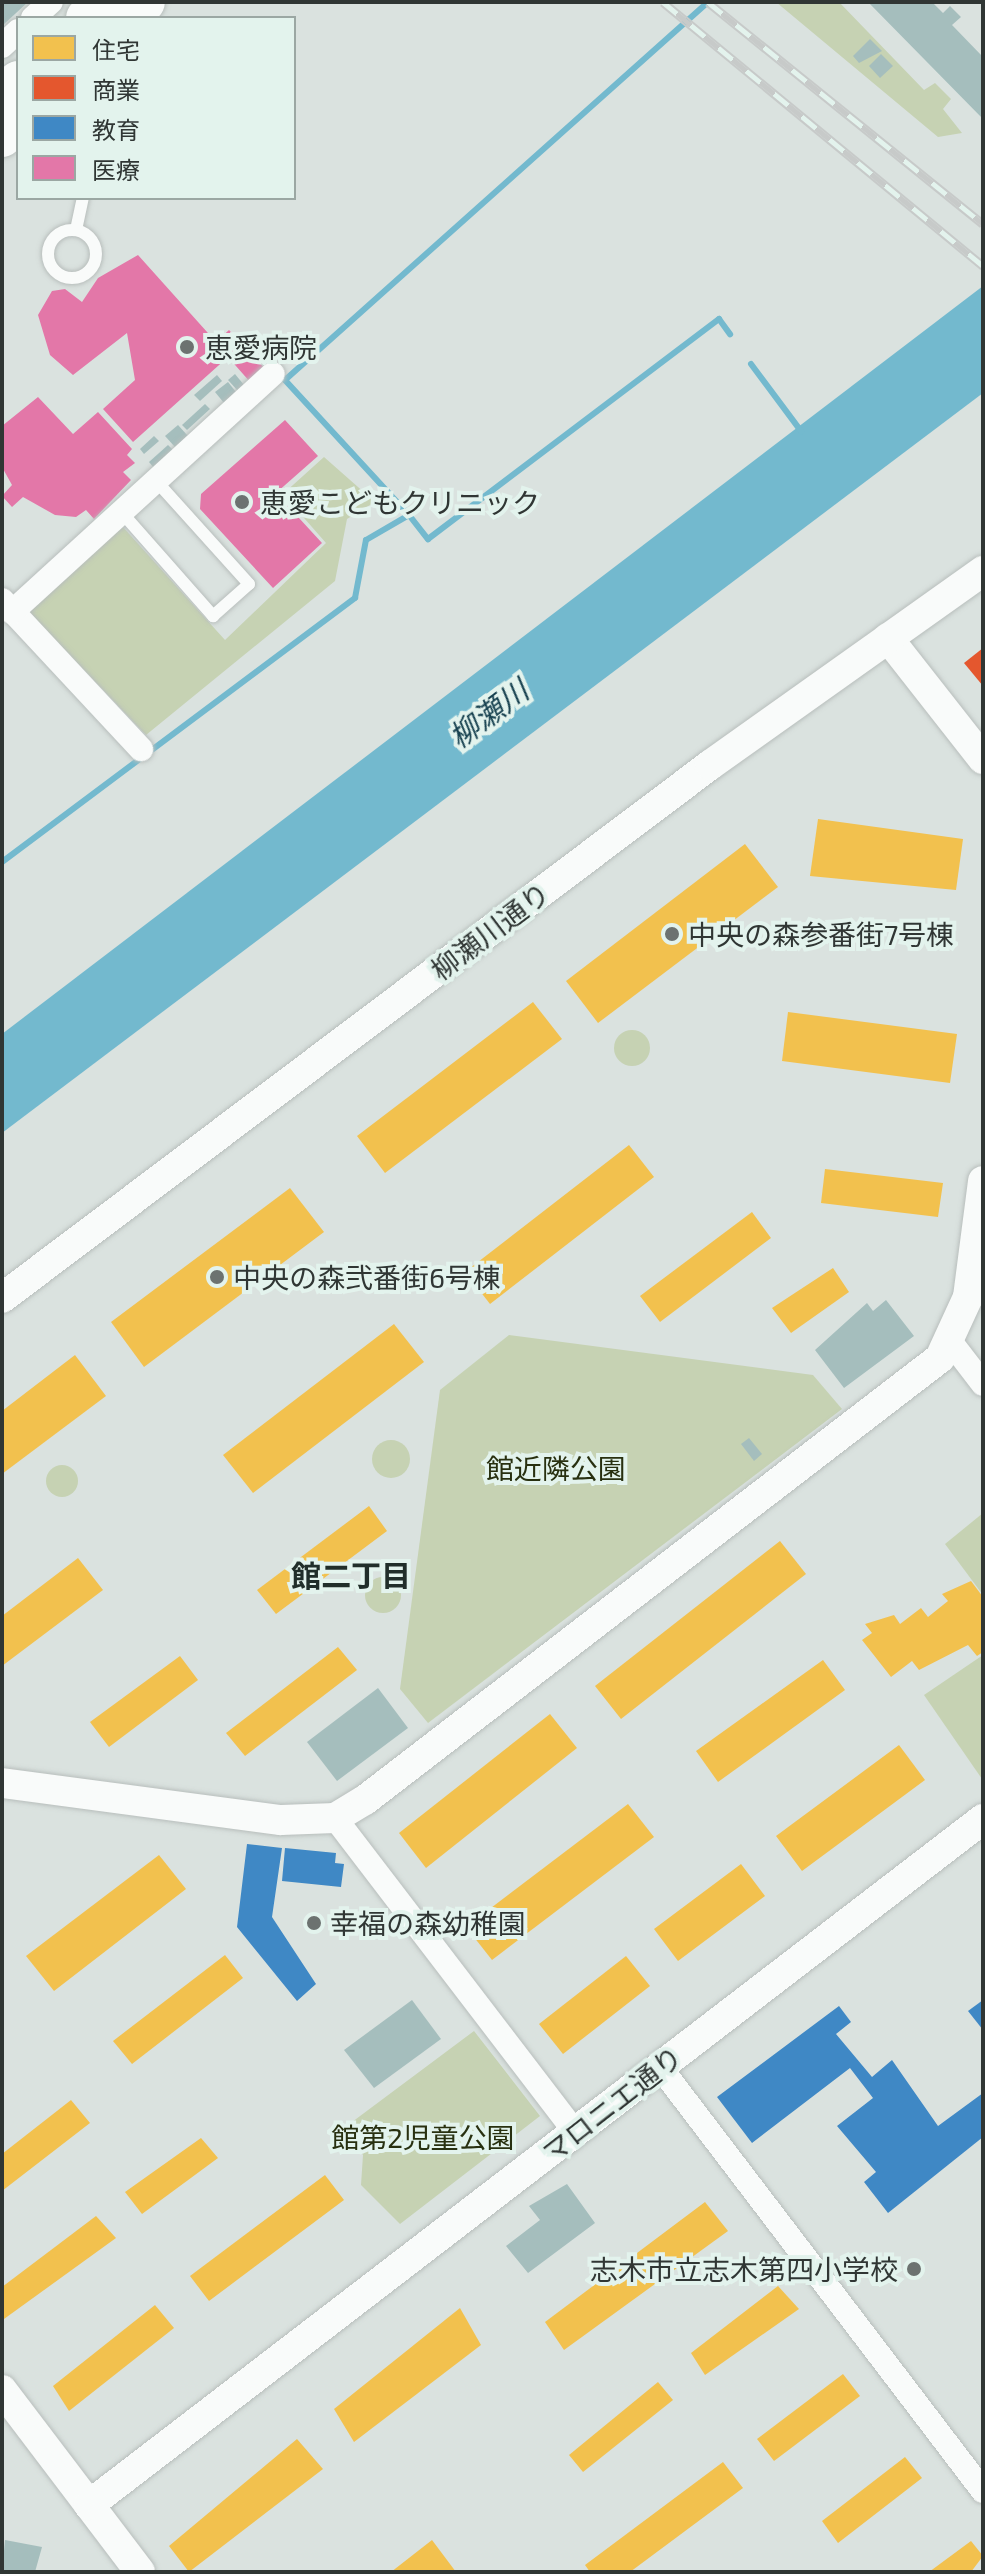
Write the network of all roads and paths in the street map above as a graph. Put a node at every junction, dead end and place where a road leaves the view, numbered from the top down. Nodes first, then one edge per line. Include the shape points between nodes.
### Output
1 (51, 2) edge
2 (103, 2) edge
3 (145, 2) edge
4 (35, 16) edge
5 (88, 16) edge
6 (130, 16) edge
7 (83, 200) edge
8 (76, 230) junction
9 (273, 374) dead end
10 (158, 483) junction
11 (124, 515) junction
12 (983, 571) edge
13 (7, 606) edge
14 (888, 638) junction
15 (141, 749) dead end
16 (983, 759) edge
17 (983, 1181) edge
18 (2, 1298) edge
19 (950, 1341) junction
20 (983, 1384) edge
21 (2, 1783) edge
22 (335, 1818) junction
23 (983, 1819) edge
24 (660, 2067) junction
25 (575, 2132) junction
26 (2, 2390) edge
27 (983, 2491) edge
28 (89, 2505) junction
29 (140, 2572) edge

1 - 4 street
2 - 5 highway
3 - 6 highway
7 - 8 lane
8 - 8 lane via 97,254 85,275 69,279 54,271 48,249 56,237
9 - 10 street
10 - 11 street
10 - 11 lane via 249,584 213,616
11 - 13 street via 44,570
12 - 14 street, 柳瀬川通り
13 - 15 street
14 - 16 street
14 - 18 street, 柳瀬川通り
17 - 19 street via 968,1297
19 - 20 street
19 - 22 street via 932,1364
21 - 22 street via 281,1820
22 - 25 street
23 - 24 street, マロニエ通り
24 - 25 street, マロニエ通り
24 - 27 street
25 - 28 street, マロニエ通り
26 - 28 street
28 - 29 street

